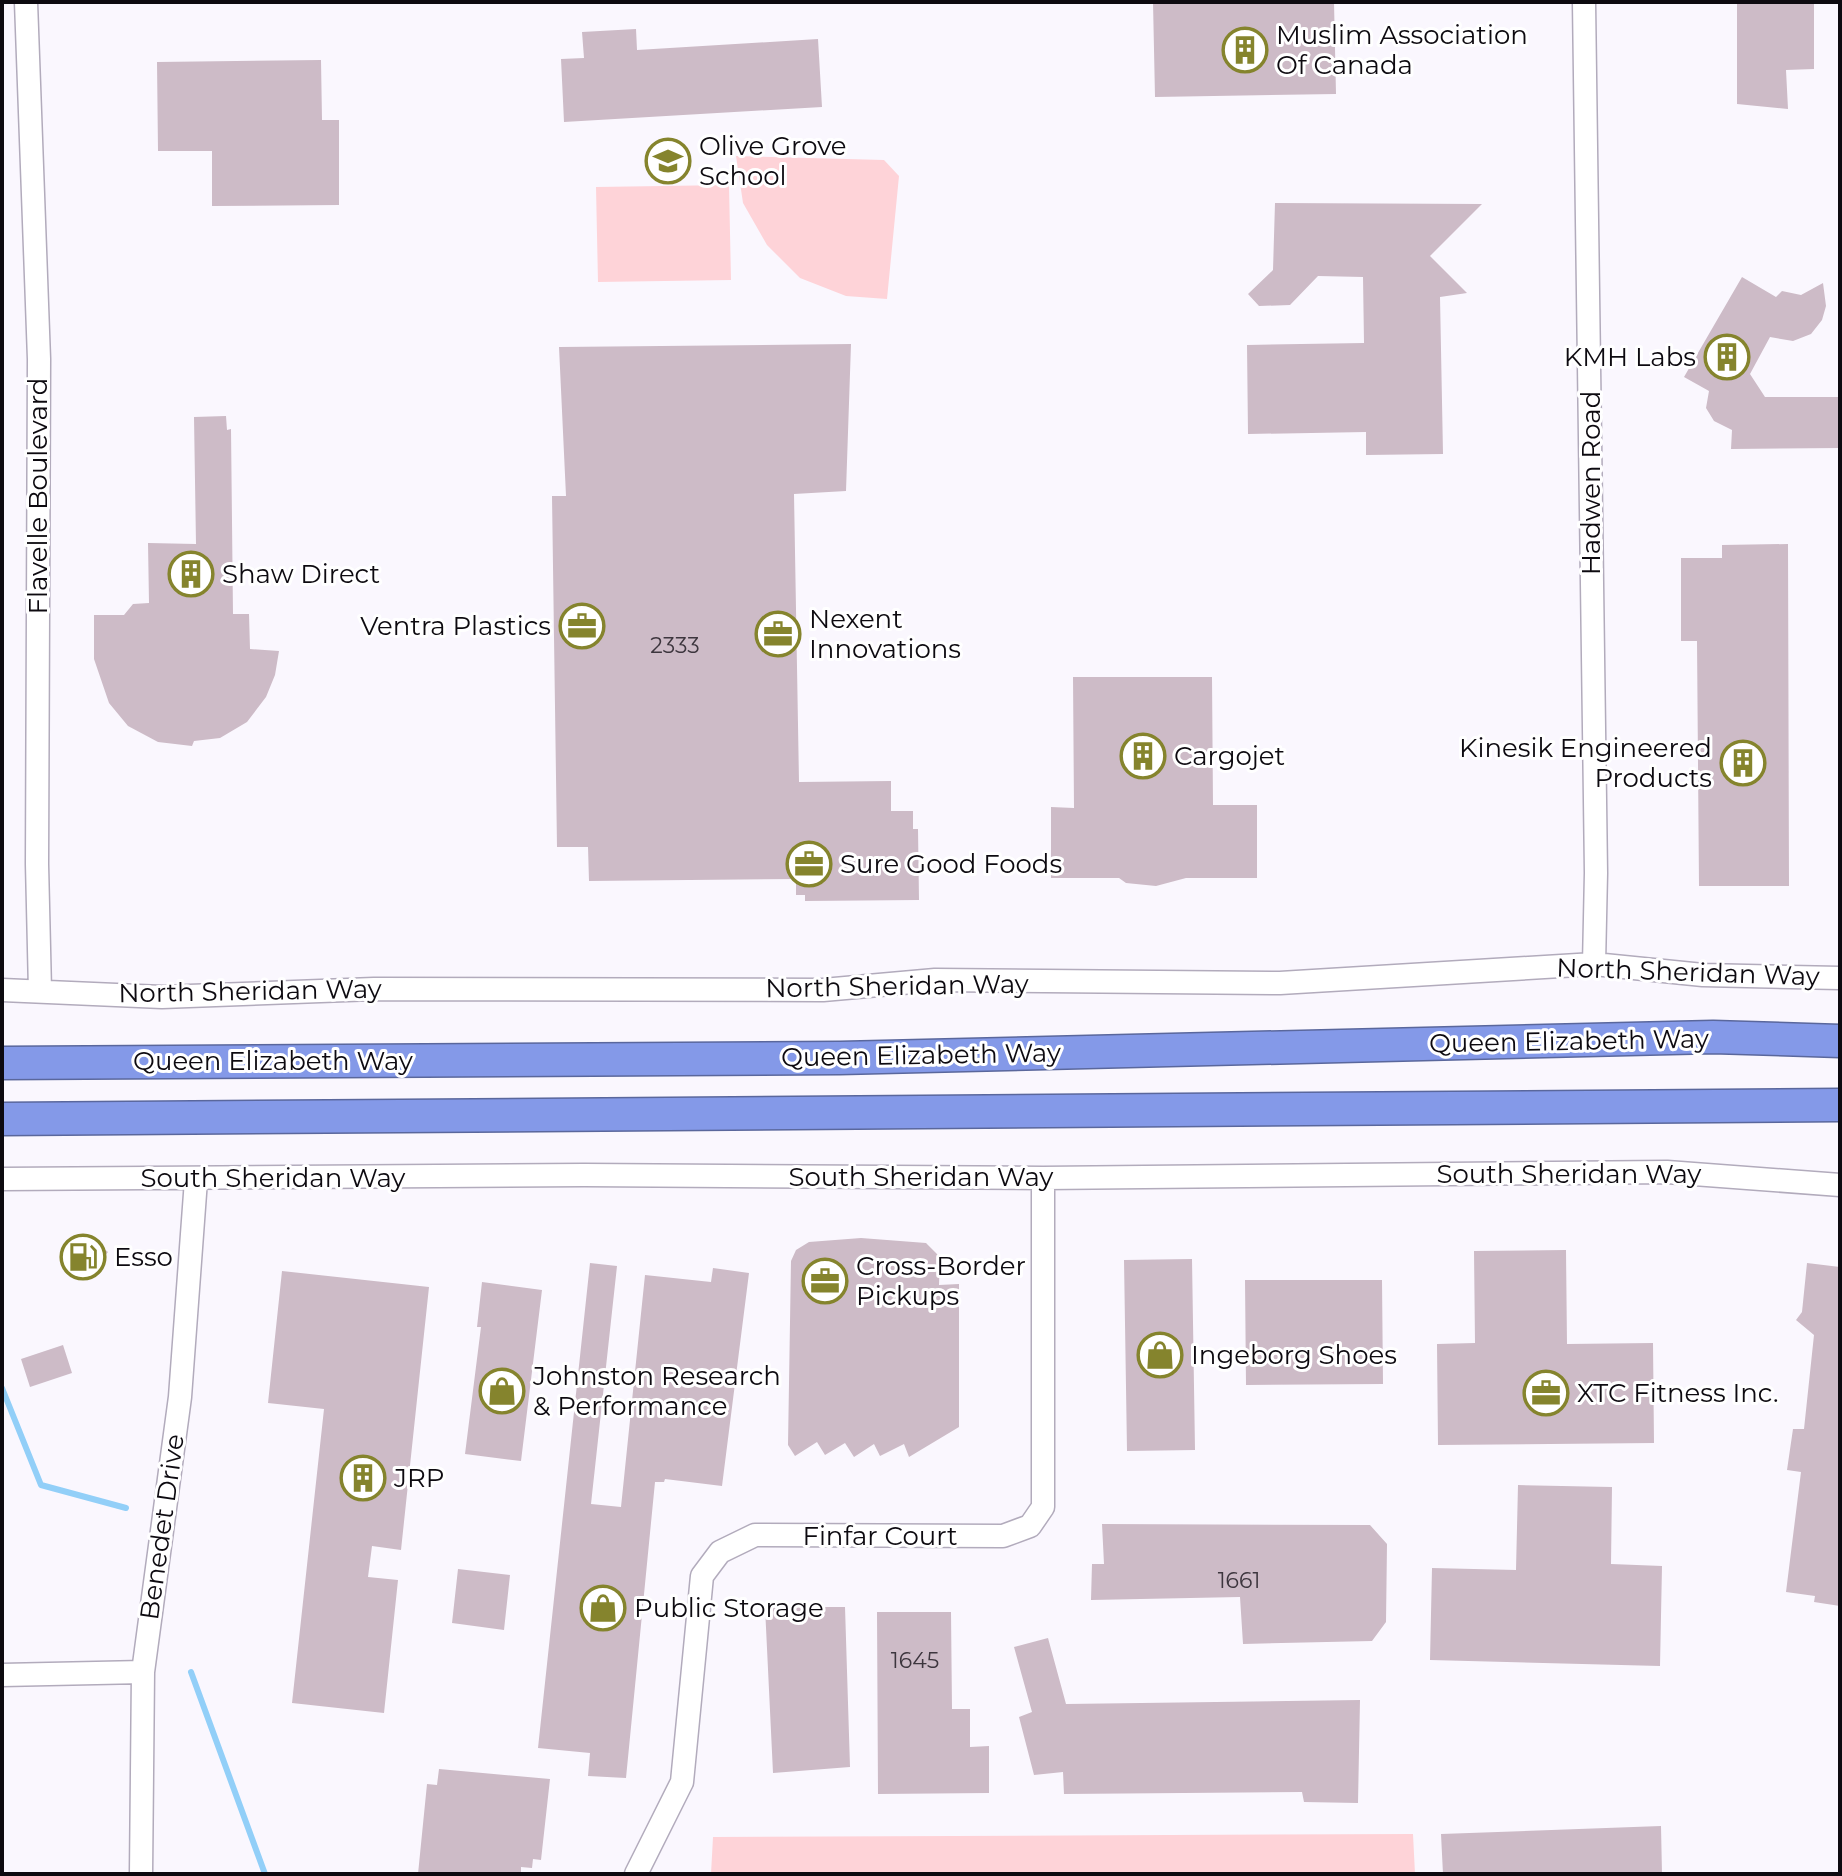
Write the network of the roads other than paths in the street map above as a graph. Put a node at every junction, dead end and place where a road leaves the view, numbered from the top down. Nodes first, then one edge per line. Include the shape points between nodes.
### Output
1 (26, 2) edge
2 (1584, 2) edge
3 (1594, 964) junction
4 (1840, 978) edge
5 (2, 990) edge
6 (40, 991) junction
7 (1840, 1041) edge
8 (2, 1063) edge
9 (1840, 1105) edge
10 (1806, 1108) junction
11 (1840, 1117) edge
12 (2, 1119) edge
13 (1043, 1178) junction
14 (2, 1179) edge
15 (196, 1180) junction
16 (1840, 1185) edge
17 (143, 1672) junction
18 (2, 1675) edge
19 (141, 1874) edge
20 (636, 1874) edge

1 - 6 street, Flavelle Boulevard via 39,359
2 - 3 street, Hadwen Road
3 - 4 street, North Sheridan Way via 1703,975
3 - 6 street, North Sheridan Way via 1280,983 935,980 823,990 403,988 162,997
5 - 6 street, North Sheridan Way
7 - 8 highway, Queen Elizabeth Way via 1713,1037 840,1058
9 - 10 highway
10 - 11 highway
10 - 12 highway
13 - 15 street, South Sheridan Way via 584,1175
13 - 16 street, South Sheridan Way via 1667,1172
13 - 20 street, Finfar Court via 1043,1507 1030,1526 1003,1536 755,1535 720,1552 702,1576 682,1782
14 - 15 street, South Sheridan Way
15 - 17 street, Benedet Drive via 180,1397
17 - 18 street
17 - 19 street, Benedet Drive

